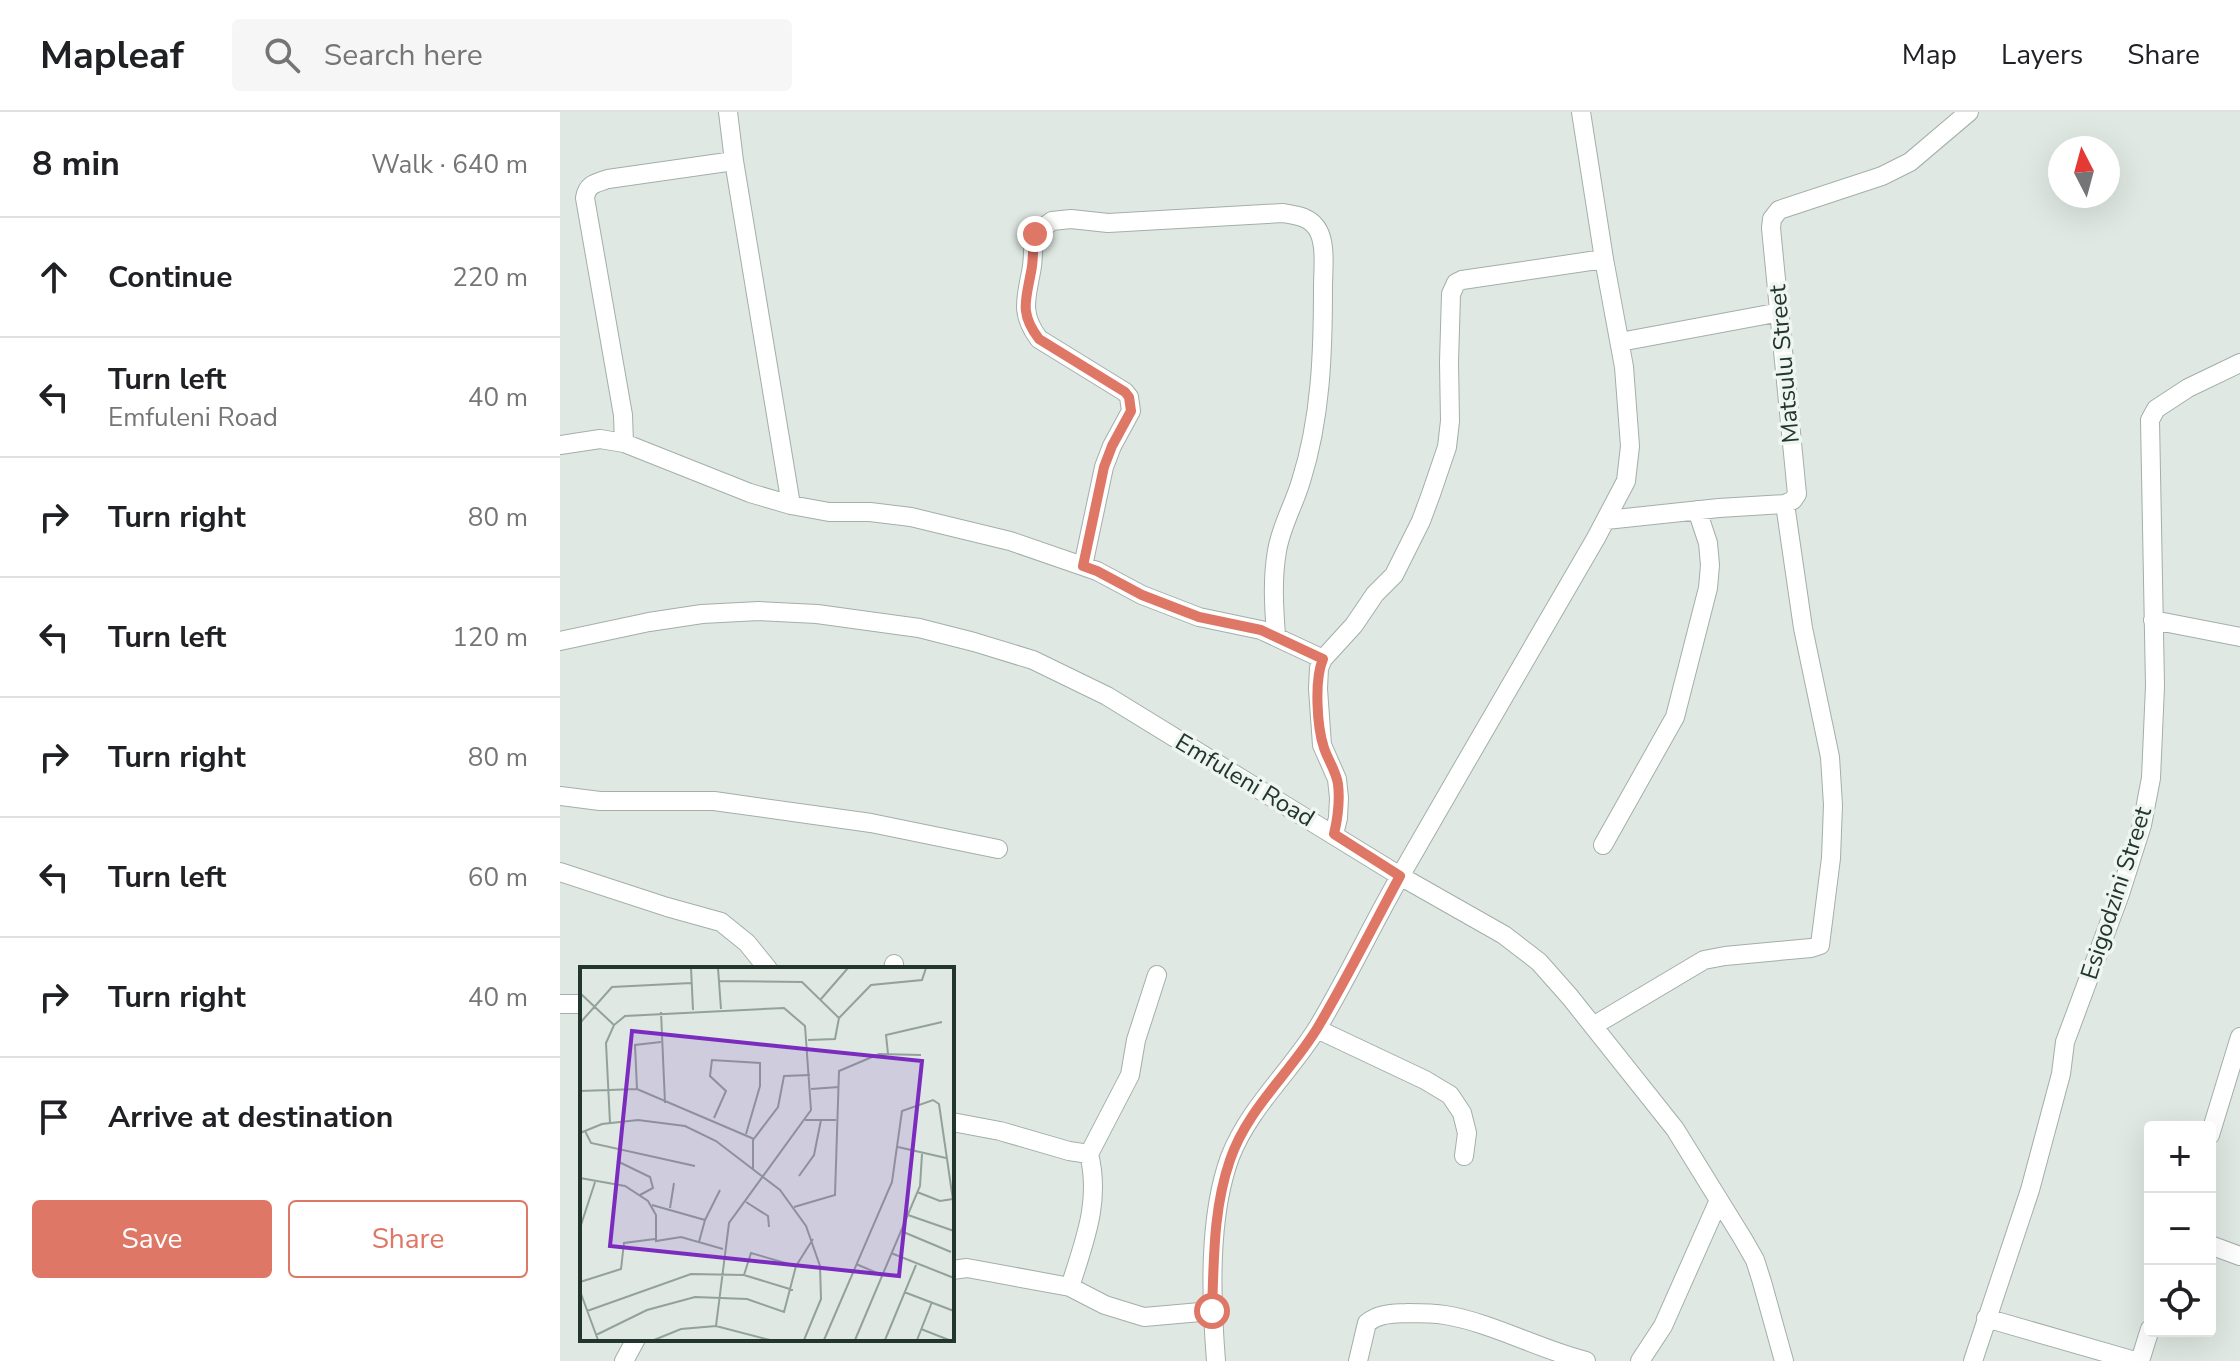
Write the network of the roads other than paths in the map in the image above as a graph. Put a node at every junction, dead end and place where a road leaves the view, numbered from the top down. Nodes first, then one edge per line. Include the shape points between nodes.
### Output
1 (728, 112) edge
2 (1581, 112) edge
3 (1969, 112) edge
4 (734, 161) junction
5 (1604, 259) junction
6 (1780, 312) junction
7 (1620, 342) junction
8 (2240, 363) edge
9 (624, 443) junction
10 (560, 445) edge
11 (1785, 504) junction
12 (791, 505) junction
13 (1697, 510) junction
14 (1606, 520) junction
15 (1083, 566) junction
16 (2153, 620) junction
17 (1276, 636) junction
18 (2240, 637) edge
19 (560, 641) edge
20 (1323, 659) junction
21 (560, 796) edge
22 (1334, 834) junction
23 (1603, 845) dead end
24 (998, 849) dead end
25 (560, 872) edge
26 (1400, 876) junction
27 (766, 967) edge
28 (1157, 975) dead end
29 (1593, 1026) junction
30 (1317, 1029) junction
31 (2240, 1037) edge
32 (2221, 1099) junction
33 (2240, 1105) edge
34 (2214, 1121) edge
35 (954, 1122) edge
36 (1089, 1154) junction
37 (1464, 1156) dead end
38 (1719, 1200) junction
39 (2216, 1247) edge
40 (2240, 1256) edge
41 (954, 1270) edge
42 (1070, 1287) junction
43 (1212, 1311) junction
44 (1986, 1318) junction
45 (2147, 1337) edge
46 (635, 1341) edge
47 (624, 1361) edge
48 (1216, 1361) edge
49 (1358, 1361) edge
50 (1586, 1361) edge
51 (1640, 1361) edge
52 (1784, 1361) edge
53 (1973, 1361) edge
54 (2138, 1361) edge

1 - 4 street
2 - 5 street
3 - 6 street, Matsulu Street via 1910,162 1779,210 1771,228
4 - 9 street via 608,179 586,191
4 - 12 street
5 - 7 street
5 - 20 street via 1456,283 1451,294 1450,421 1437,480 1394,575
6 - 7 street
6 - 11 street, Matsulu Street via 1797,494
7 - 14 street via 1630,459 1626,481
8 - 16 street, Esigodzini Street via 2188,388 2156,409 2150,420
9 - 10 street via 600,439
9 - 12 street
11 - 13 street
11 - 29 street via 1830,757 1831,858 1820,945 1704,960
12 - 15 street via 911,517 1010,541
13 - 14 street
13 - 23 street via 1708,543 1708,588 1675,717
14 - 26 street
15 - 17 street via 1199,617
15 - 17 street via 1104,467 1131,403 1125,392 1039,339 1031,328 1026,293 1035,234 1052,221 1071,219 1108,223 1283,213 1309,219 1319,232 1323,256 1323,353 1301,481 1277,547
16 - 18 street
16 - 44 street, Esigodzini Street via 2151,778 2142,825 2065,1042 2030,1190
17 - 20 street
19 - 22 street, Emfuleni Road via 702,614 759,611 919,628 1033,660 1107,696
20 - 22 street via 1318,689 1322,745 1339,798
21 - 24 street via 714,801 781,809
22 - 26 street, Emfuleni Road
25 - 27 street via 721,922
26 - 29 street, Emfuleni Road via 1516,944 1539,962
26 - 30 street
28 - 36 street via 1130,1075
29 - 38 street, Emfuleni Road via 1675,1129
30 - 37 street via 1450,1095 1467,1133
30 - 43 street via 1231,1155 1215,1228
31 - 32 street
32 - 33 street
32 - 34 street
35 - 36 street
36 - 42 street via 1095,1176 1091,1221
38 - 51 street via 1663,1326
38 - 52 street, Emfuleni Road via 1755,1260
39 - 40 street
41 - 42 street
42 - 43 street via 1144,1317
43 - 48 street
44 - 53 street, Esigodzini Street
44 - 54 street
45 - 54 street
46 - 47 street
49 - 50 street via 1367,1323 1374,1317 1416,1313 1472,1322

